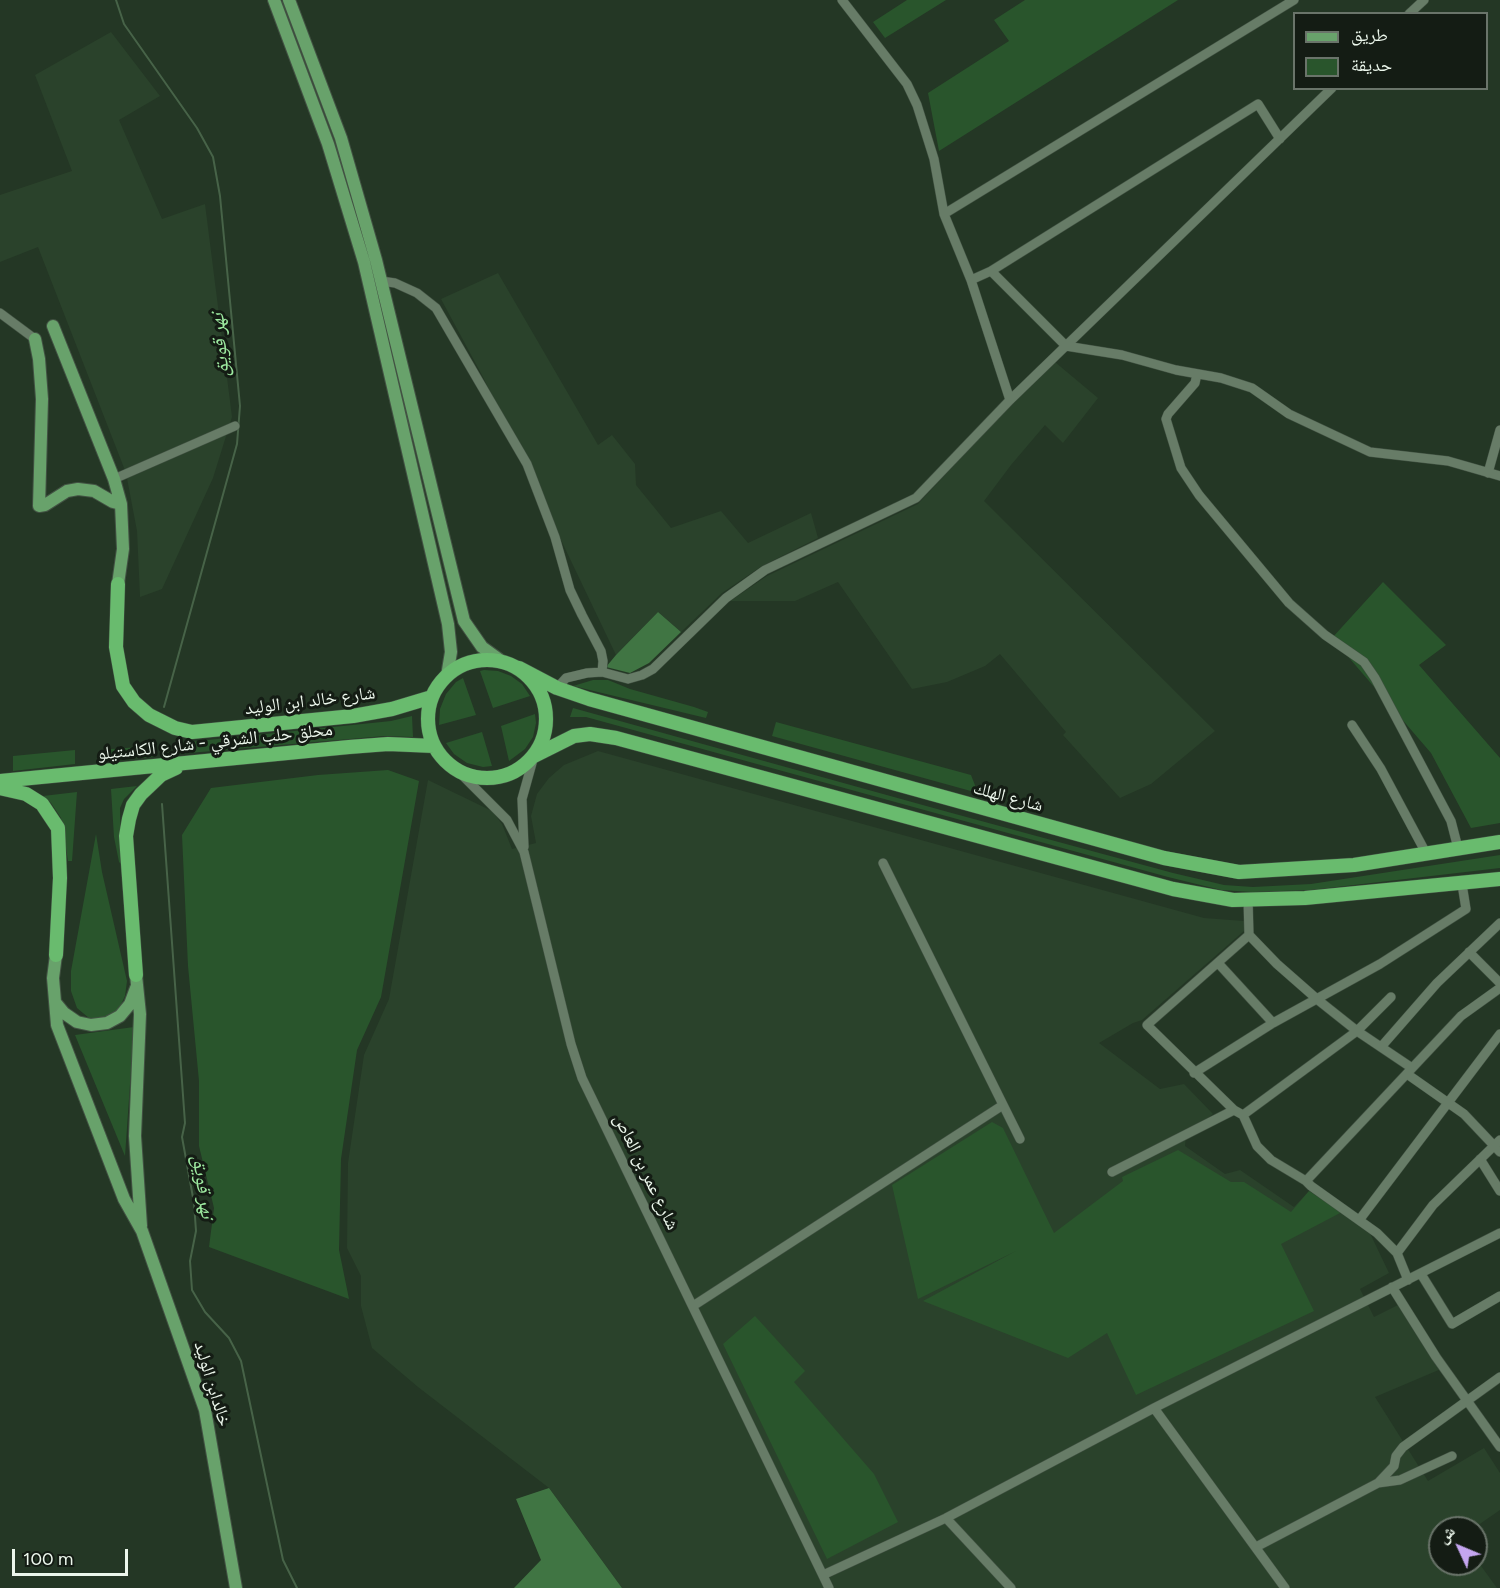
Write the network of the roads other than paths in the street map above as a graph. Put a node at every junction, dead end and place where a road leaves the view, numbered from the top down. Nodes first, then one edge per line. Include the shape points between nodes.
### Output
1 (274, 0) edge
2 (289, 0) edge
3 (842, 0) edge
4 (1294, 0) edge
5 (1330, 90) edge
6 (1280, 139) junction
7 (944, 214) junction
8 (991, 271) junction
9 (970, 280) junction
10 (381, 281) junction
11 (0, 314) edge
12 (53, 326) dead end
13 (34, 339) joint
14 (1066, 346) junction
15 (1197, 374) junction
16 (1010, 400) junction
17 (235, 426) dead end
18 (1500, 430) edge
19 (1488, 473) junction
20 (1500, 476) edge
21 (114, 479) junction
22 (121, 504) junction
23 (118, 584) joint
24 (500, 660) junction
25 (519, 668) junction
26 (602, 672) junction
27 (447, 675) junction
28 (557, 688) junction
29 (432, 697) junction
30 (1352, 726) dead end
31 (434, 746) junction
32 (534, 756) junction
33 (193, 763) junction
34 (456, 769) junction
35 (0, 781) edge
36 (0, 788) edge
37 (1500, 842) edge
38 (1458, 848) junction
39 (524, 852) junction
40 (1426, 853) junction
41 (884, 862) dead end
42 (1497, 883) edge
43 (1462, 884) junction
44 (1248, 900) junction
45 (1500, 923) edge
46 (1249, 935) junction
47 (1469, 952) junction
48 (56, 955) joint
49 (1218, 963) junction
50 (136, 975) junction
51 (1500, 983) edge
52 (1500, 988) edge
53 (1391, 997) dead end
54 (1318, 1000) junction
55 (54, 1001) junction
56 (1273, 1023) junction
57 (1357, 1031) junction
58 (1497, 1038) edge
59 (1381, 1047) junction
60 (1500, 1052) edge
61 (1410, 1071) junction
62 (1194, 1073) junction
63 (1449, 1102) junction
64 (1003, 1105) junction
65 (1234, 1110) junction
66 (1243, 1115) junction
67 (1020, 1139) dead end
68 (1498, 1146) edge
69 (1480, 1159) junction
70 (1112, 1172) dead end
71 (1306, 1181) junction
72 (1500, 1191) edge
73 (1360, 1219) junction
74 (142, 1231) junction
75 (1500, 1233) edge
76 (1397, 1253) junction
77 (1421, 1274) junction
78 (1408, 1280) junction
79 (1392, 1287) junction
80 (1500, 1296) edge
81 (693, 1306) junction
82 (1500, 1377) edge
83 (1467, 1400) junction
84 (1154, 1408) junction
85 (1500, 1447) edge
86 (1452, 1456) dead end
87 (1378, 1483) junction
88 (946, 1518) junction
89 (1256, 1547) junction
90 (823, 1575) junction
91 (236, 1588) edge
92 (830, 1588) edge
93 (1011, 1588) edge
94 (1285, 1588) edge

1 - 27 main road via 328,144 364,262 448,624 451,652
2 - 10 main road via 341,138
3 - 7 street via 907,84 928,137
4 - 7 street
5 - 6 street
6 - 8 street via 1258,104
6 - 14 street
7 - 9 street
8 - 9 street
8 - 14 street
9 - 16 street
10 - 24 main road via 464,621 482,647
10 - 26 street via 417,293 436,308 532,474 570,590 601,651
11 - 13 street
12 - 21 main road
13 - 22 main road via 42,399 39,506 78,489 94,490
14 - 15 street
14 - 16 street
15 - 19 street via 1252,388 1289,414 1370,452 1448,461
15 - 38 street via 1195,383 1166,418 1181,468 1289,603 1364,662 1451,821
16 - 26 street via 916,498 765,570 726,598 654,669 628,679
17 - 21 street
18 - 19 street
19 - 20 street
21 - 22 main road
22 - 23 main road via 123,549
23 - 29 highway, شارع خالد ابن الوليد via 116,647 123,686 148,715 168,726 192,732 353,716
24 - 25 highway
24 - 27 highway via 471,661
25 - 28 highway, شارع الهلك
25 - 32 highway via 534,681 544,699 544,738
26 - 28 street via 566,678
27 - 29 highway
28 - 40 highway, شارع الهلك via 1164,858 1239,872 1354,865
29 - 31 highway via 428,717
30 - 40 street via 1381,769
31 - 33 highway, محلق حلب الشرقي - شارع الكاستيلو via 388,744
31 - 34 highway
32 - 34 highway via 506,776 472,776
32 - 39 street via 522,799
32 - 44 highway via 573,736 616,738 1173,889
33 - 35 highway, محلق حلب الشرقي - شارع الكاستيلو
33 - 50 highway via 161,775 141,794 129,819 126,836
34 - 39 street, شارع عمر بن العاص via 507,820
36 - 48 highway via 27,794 42,804 58,828
37 - 38 highway, شارع الهلك
38 - 40 highway, شارع الهلك
39 - 81 street, شارع عمر بن العاص via 582,1078
41 - 64 street
42 - 43 highway
43 - 44 highway
43 - 54 street via 1466,909
44 - 46 street
45 - 47 street
46 - 49 street
46 - 54 street
47 - 51 street
47 - 59 street
48 - 55 main road
49 - 56 street
49 - 62 street via 1147,1025
50 - 55 main road via 136,990 130,1004 120,1016 106,1023 77,1022
50 - 74 main road via 140,1014 135,1144
52 - 61 street via 1461,1016
53 - 57 street
54 - 56 street
54 - 57 street
55 - 74 main road via 64,1047 124,1198
56 - 62 street
57 - 59 street
57 - 66 street
58 - 60 street
58 - 63 street
59 - 61 street
61 - 63 street
61 - 71 street
62 - 65 street
63 - 68 street
63 - 73 street
64 - 67 street
64 - 81 street
65 - 66 street
65 - 70 street
66 - 71 street via 1257,1146
68 - 69 street
69 - 72 street
69 - 76 street via 1433,1205
71 - 73 street
73 - 76 street
74 - 91 main road, خالدابن الوليد via 205,1410
75 - 77 street
76 - 78 street
77 - 78 street
77 - 80 street via 1452,1324
78 - 79 street
79 - 83 street
79 - 84 street
81 - 90 street, شارع عمر بن العاص
82 - 83 street
83 - 85 street
83 - 87 street via 1402,1447 1394,1466
84 - 88 street
84 - 89 street
86 - 87 street via 1400,1480
87 - 89 street
88 - 90 street
88 - 93 street
89 - 94 street
90 - 92 street, شارع عمر بن العاص

